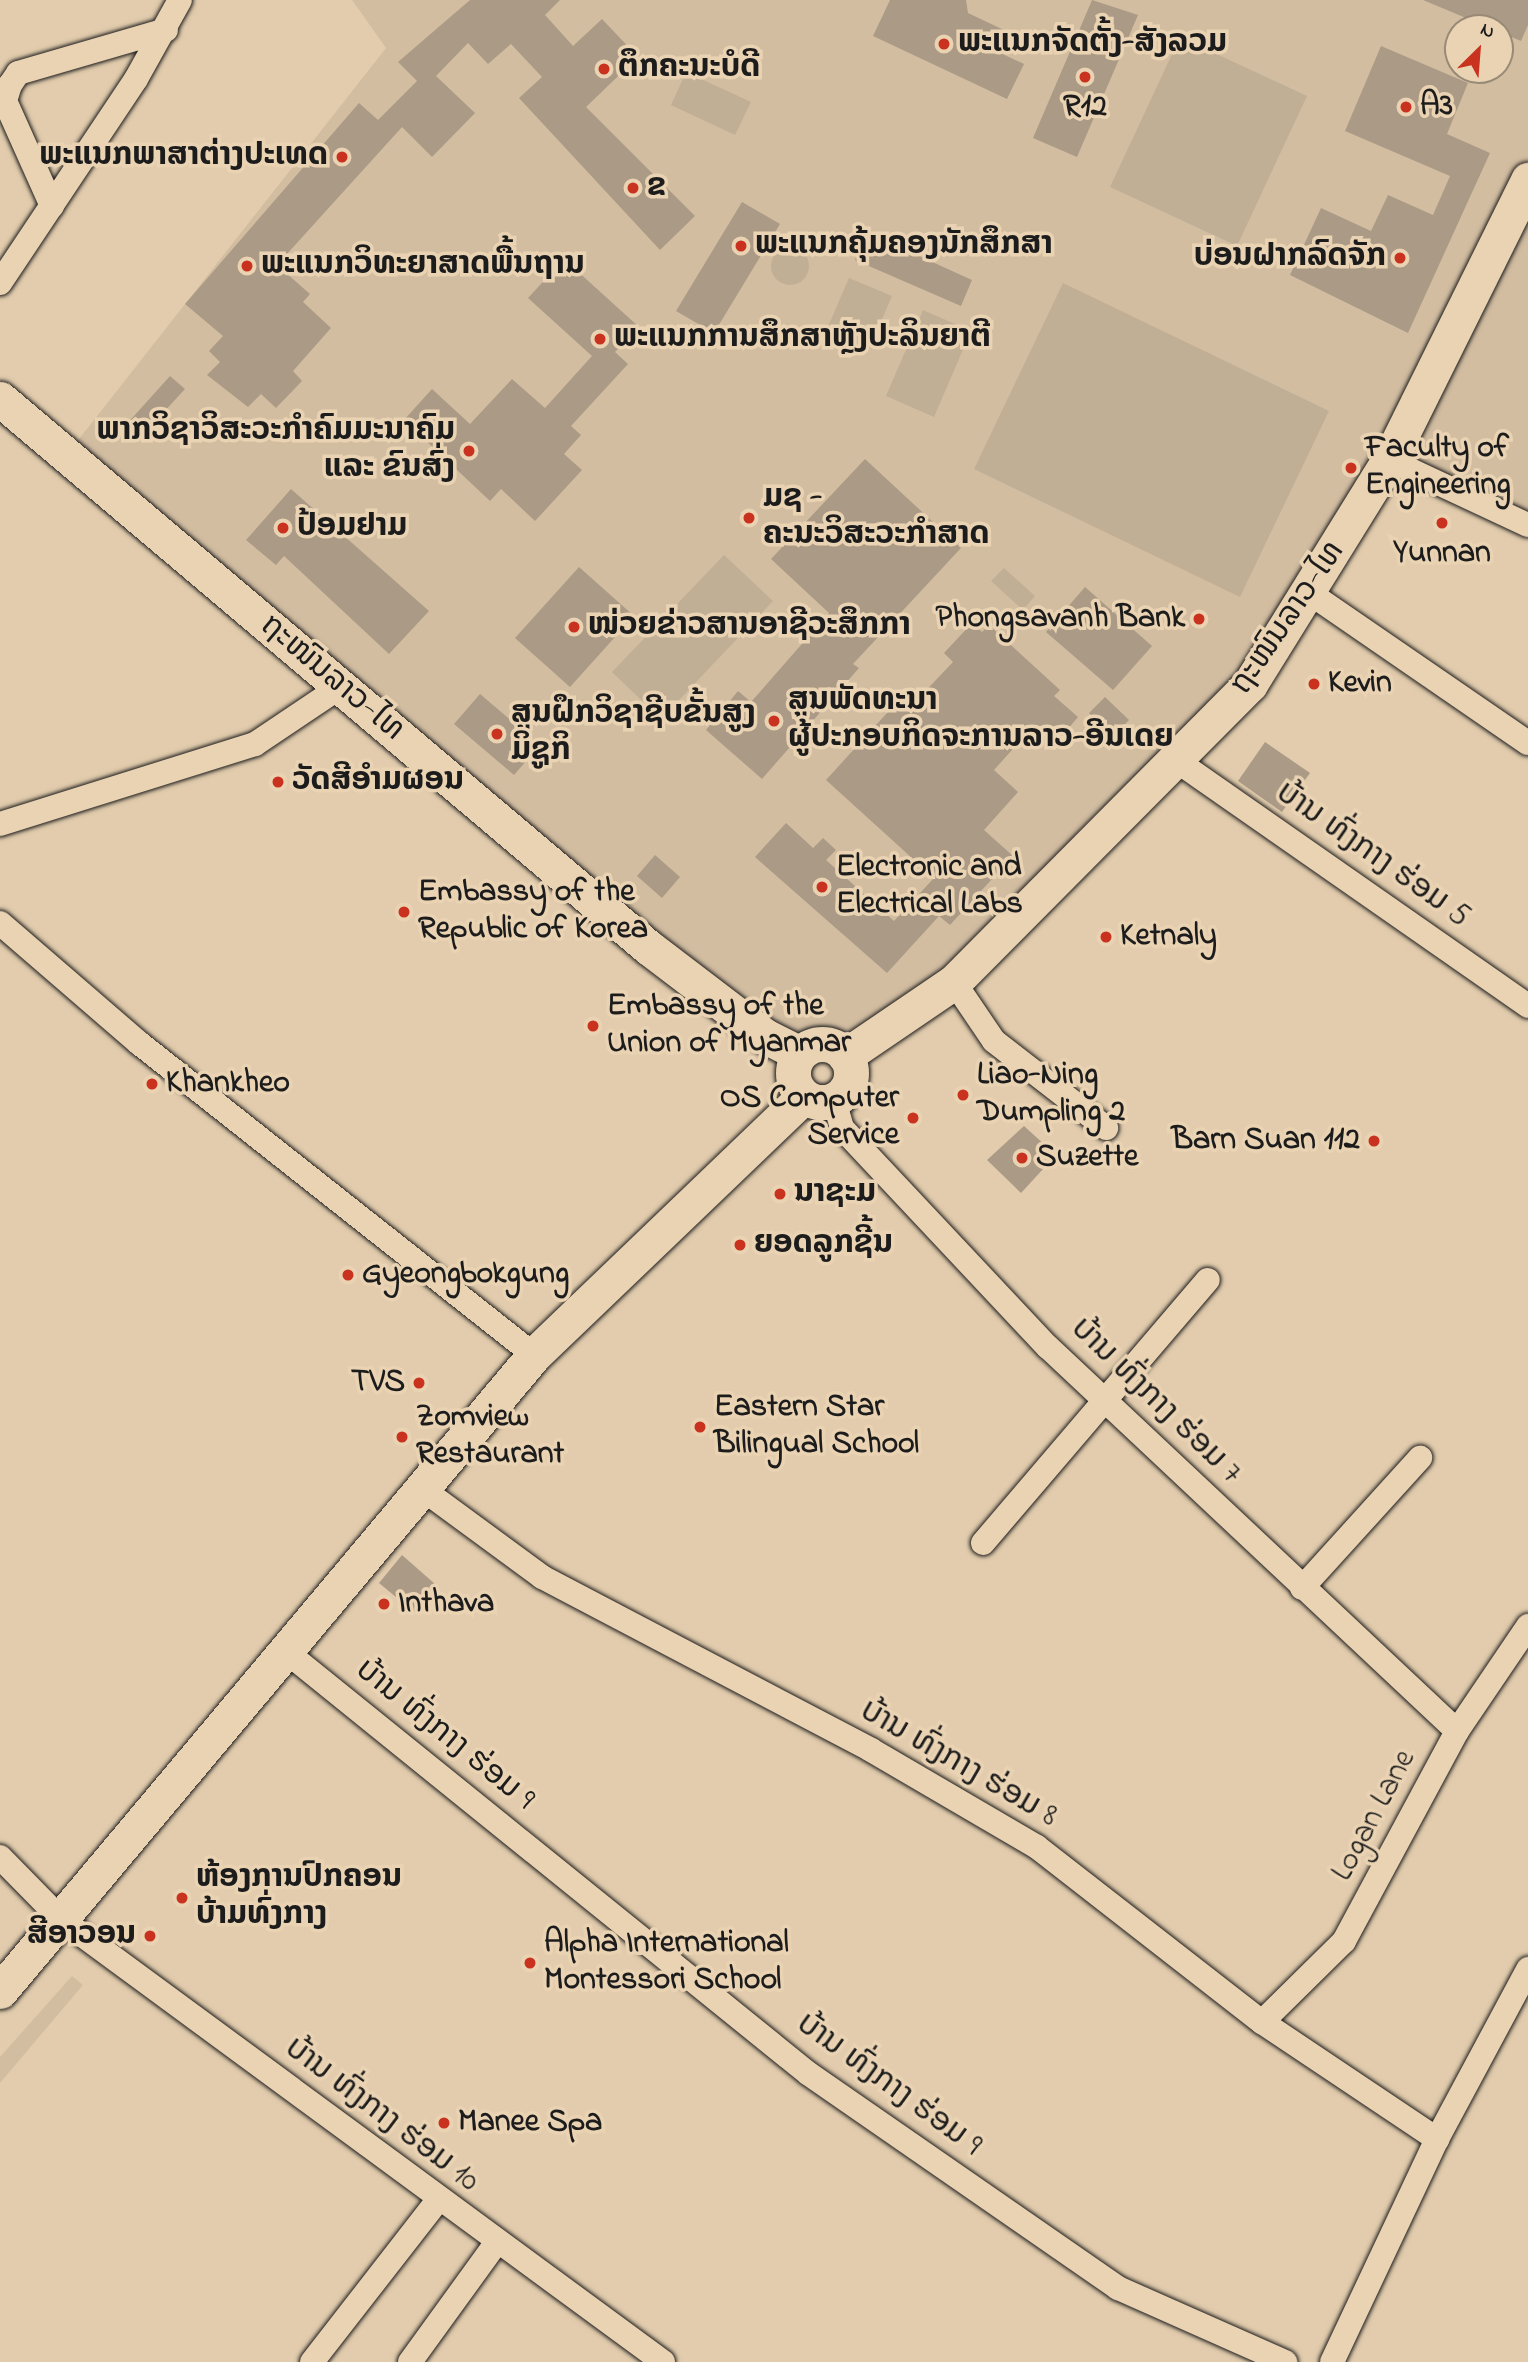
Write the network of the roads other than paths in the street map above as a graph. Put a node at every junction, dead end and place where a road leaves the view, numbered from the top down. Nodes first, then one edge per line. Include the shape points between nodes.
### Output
1 (180, 0) edge
2 (166, 30) junction
3 (1528, 180) edge
4 (52, 205) junction
5 (0, 283) edge
6 (0, 399) edge
7 (1388, 460) junction
8 (1528, 525) edge
9 (1311, 594) junction
10 (340, 687) junction
11 (1528, 743) edge
12 (1177, 761) junction
13 (0, 824) edge
14 (0, 923) edge
15 (954, 982) junction
16 (1528, 1006) edge
17 (800, 1054) junction
18 (845, 1056) junction
19 (819, 1098) junction
20 (1106, 1128) dead end
21 (1208, 1280) dead end
22 (534, 1355) junction
23 (1104, 1399) junction
24 (1420, 1458) dead end
25 (421, 1488) junction
26 (983, 1543) dead end
27 (1302, 1588) junction
28 (1528, 1626) edge
29 (289, 1654) junction
30 (1457, 1731) junction
31 (0, 1857) edge
32 (62, 1920) junction
33 (1528, 1969) edge
34 (0, 1992) edge
35 (1262, 2022) junction
36 (1437, 2138) junction
37 (438, 2200) junction
38 (496, 2243) junction
39 (312, 2362) edge
40 (410, 2362) edge
41 (663, 2362) edge
42 (1285, 2362) edge
43 (1332, 2362) edge

1 - 2 street
2 - 4 street
2 - 4 street via 18,74 10,85 5,101
3 - 7 street, ຖະໜົນລາວ-ໄທ
4 - 5 street
6 - 10 street, ຖະໜົນລາວ-ໄທ
7 - 8 street
7 - 9 street, ຖະໜົນລາວ-ໄທ
9 - 11 street
9 - 12 street, ຖະໜົນລາວ-ໄທ via 1250,684
10 - 13 street via 297,720 218,759
10 - 17 street, ຖະໜົນລາວ-ໄທ via 648,947 765,1036
12 - 15 street, ຖະໜົນລາວ-ໄທ
12 - 16 street, ບ້ານ ທົ່ງກາງ ຮ່ອມ 5
14 - 22 street via 139,1043
15 - 18 street, ຖະໜົນລາວ-ໄທ
15 - 20 street via 994,1041
17 - 18 street via 823,1044
17 - 19 street via 794,1080
18 - 19 street via 850,1080
19 - 22 street
19 - 23 street, ບ້ານ ທົ່ງກາງ ຮ່ອມ 7 via 842,1128 1054,1340
21 - 23 street
22 - 25 street
23 - 26 street
23 - 27 street, ບ້ານ ທົ່ງກາງ ຮ່ອມ 7
24 - 27 street
25 - 29 street
25 - 35 street, ບ້ານ ທົ່ງກາງ ຮ່ອມ 8 via 542,1577 871,1750 1037,1847
27 - 30 street, ບ້ານ ທົ່ງກາງ ຮ່ອມ 7
28 - 30 street, Logan Lane
29 - 32 street
29 - 42 street, ບ້ານ ທົ່ງກາງ ຮ່ອມ 9 via 809,2074 1118,2288
30 - 35 street, Logan Lane via 1344,1941
31 - 32 street, ບ້ານ ທົ່ງກາງ ຮ່ອມ 10
32 - 34 street
32 - 37 street, ບ້ານ ທົ່ງກາງ ຮ່ອມ 10
33 - 36 street
35 - 36 street, ບ້ານ ທົ່ງກາງ ຮ່ອມ 8
36 - 43 street
37 - 38 street, ບ້ານ ທົ່ງກາງ ຮ່ອມ 10
37 - 39 street
38 - 40 street
38 - 41 street, ບ້ານ ທົ່ງກາງ ຮ່ອມ 10

